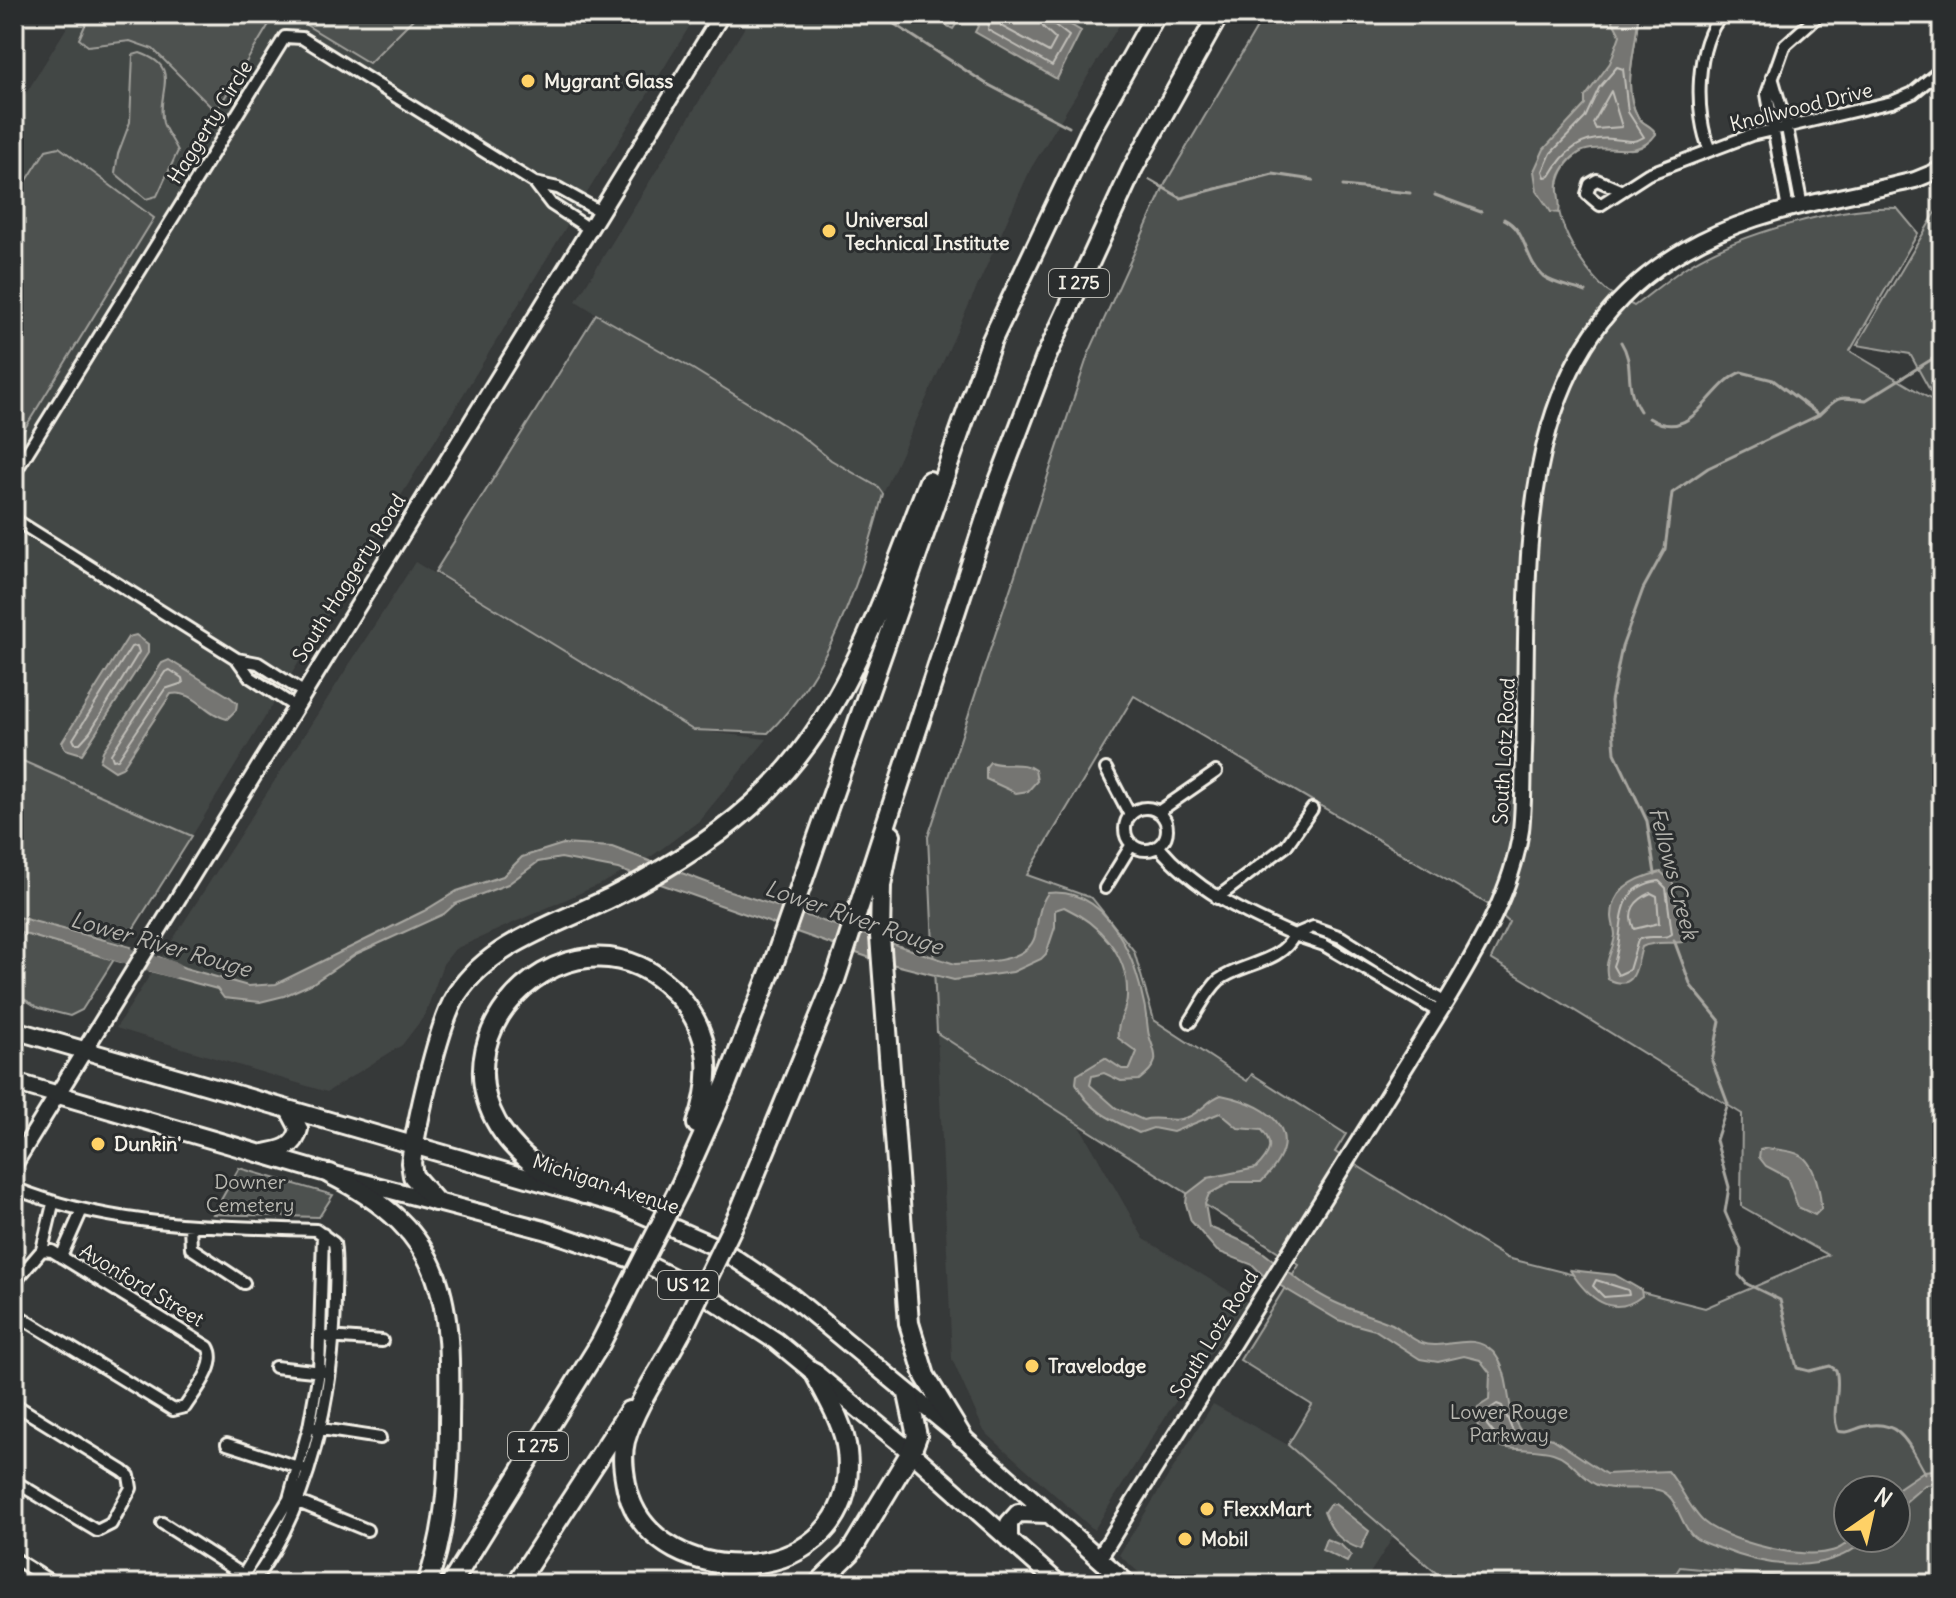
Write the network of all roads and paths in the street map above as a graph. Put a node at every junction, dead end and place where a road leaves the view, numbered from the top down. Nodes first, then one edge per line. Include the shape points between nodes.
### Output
1 (722, 14) edge
2 (1156, 14) edge
3 (1219, 14) edge
4 (1723, 14) edge
5 (1820, 14) edge
6 (1942, 69) edge
7 (1771, 75) junction
8 (1787, 128) junction
9 (1772, 129) junction
10 (1710, 150) junction
11 (1942, 169) edge
12 (535, 183) junction
13 (1620, 190) dead end
14 (1795, 208) junction
15 (599, 211) junction
16 (588, 228) junction
17 (983, 364) junction
18 (14, 474) edge
19 (14, 519) edge
20 (237, 659) junction
21 (303, 692) junction
22 (294, 706) junction
23 (1106, 769) dead end
24 (1216, 772) dead end
25 (1312, 809) dead end
26 (1158, 812) junction
27 (1130, 815) junction
28 (1132, 844) junction
29 (1158, 846) junction
30 (1105, 888) dead end
31 (872, 890) junction
32 (1217, 898) junction
33 (1294, 935) junction
34 (1442, 1007) junction
35 (1190, 1022) dead end
36 (14, 1030) edge
37 (84, 1050) junction
38 (14, 1082) edge
39 (57, 1094) junction
40 (289, 1110) junction
41 (413, 1147) junction
42 (262, 1153) junction
43 (14, 1165) edge
44 (330, 1174) junction
45 (682, 1181) junction
46 (14, 1188) edge
47 (584, 1194) junction
48 (435, 1201) junction
49 (53, 1204) junction
50 (81, 1212) junction
51 (190, 1225) junction
52 (323, 1234) junction
53 (42, 1250) junction
54 (61, 1257) junction
55 (14, 1283) edge
56 (244, 1283) dead end
57 (14, 1313) edge
58 (681, 1332) junction
59 (321, 1336) junction
60 (334, 1338) junction
61 (382, 1341) dead end
62 (275, 1367) dead end
63 (324, 1372) junction
64 (814, 1372) junction
65 (908, 1394) junction
66 (14, 1404) edge
67 (315, 1428) junction
68 (962, 1437) junction
69 (380, 1438) dead end
70 (227, 1444) dead end
71 (911, 1452) junction
72 (304, 1469) junction
73 (14, 1481) edge
74 (293, 1500) junction
75 (1049, 1514) junction
76 (162, 1523) dead end
77 (367, 1530) dead end
78 (1009, 1540) junction
79 (14, 1558) edge
80 (1099, 1558) junction
81 (240, 1579) edge
82 (254, 1583) edge
83 (55, 1584) edge
84 (427, 1584) edge
85 (451, 1584) edge
86 (516, 1584) edge
87 (818, 1584) edge
88 (1059, 1584) edge
89 (1128, 1584) edge

1 - 15 street, South Haggerty Road
2 - 17 highway, I 275 via 1092,128
3 - 31 highway, I 275 via 1106,220 1040,371 993,497
4 - 10 street via 1708,31 1703,50 1701,124
5 - 7 street via 1784,46
6 - 8 street, Knollwood Drive via 1892,102
7 - 8 street
7 - 9 street via 1767,99
8 - 9 street, Knollwood Drive
8 - 14 street
9 - 10 street, Knollwood Drive
9 - 14 street
10 - 13 street, Knollwood Drive
11 - 14 street, South Lotz Road
12 - 15 street, Haggerty Circle via 558,188
12 - 16 street, Haggerty Circle via 551,204
12 - 18 street, Haggerty Circle via 302,38 285,37
14 - 34 street, South Lotz Road via 1725,230 1649,274 1591,337 1558,397 1542,444 1533,508 1521,830 1499,907
15 - 16 street, South Haggerty Road
16 - 21 street, South Haggerty Road
17 - 41 highway via 957,413 845,686 802,751 771,788 683,858 508,948 471,977 445,1020
17 - 45 highway, I 275 via 774,962
19 - 20 street
20 - 21 street via 258,663
20 - 22 street via 250,677
21 - 22 street, South Haggerty Road
22 - 37 street, South Haggerty Road
23 - 27 street
24 - 26 street
25 - 32 street via 1286,846
26 - 27 street via 1140,809
26 - 29 street via 1167,829
27 - 28 street via 1125,827
28 - 29 street via 1145,850
28 - 30 street
29 - 32 street
31 - 58 highway, I 275, bridge via 740,1211
31 - 68 highway via 910,1332 925,1376
32 - 33 street
33 - 34 street via 1313,927 1341,937
33 - 35 street via 1277,953 1220,980
34 - 80 street, South Lotz Road
36 - 37 main road, Michigan Avenue / US 12
37 - 39 street, South Haggerty Road
37 - 40 main road, Michigan Avenue / US 12
38 - 39 main road, US 12
39 - 42 main road, US 12
39 - 43 street, South Haggerty Road
40 - 41 main road, Michigan Avenue / US 12
40 - 42 main road via 299,1129 295,1141 284,1150
41 - 47 main road, Michigan Avenue / US 12
41 - 48 highway via 413,1176
42 - 44 main road, US 12
44 - 48 main road, US 12
44 - 84 highway via 375,1200 409,1231 435,1271 448,1313 448,1486
45 - 47 highway via 707,1089 703,1035 675,992 647,972 616,961 581,960 534,977 506,1001 490,1032 483,1065 491,1113 509,1143 541,1173
45 - 85 highway, I 275, bridge via 593,1355
46 - 49 street
47 - 65 main road, Michigan Avenue / US 12 via 667,1223 752,1268
48 - 64 main road, US 12 via 646,1264 734,1312
49 - 50 street
49 - 53 street
50 - 51 street
50 - 54 street
51 - 52 street
51 - 56 street via 191,1248
52 - 59 street
52 - 60 street via 336,1252
53 - 54 street, Avonford Street
53 - 55 street
54 - 57 street, Avonford Street via 208,1347 212,1361 185,1407 173,1410
58 - 64 highway via 637,1414 623,1459 630,1504 645,1532 687,1568 735,1578 772,1572 812,1547 834,1520 845,1490 847,1448
58 - 86 highway, I 275
59 - 60 street
59 - 63 street
60 - 61 street
60 - 63 street
62 - 63 street
63 - 67 street
64 - 71 main road, US 12
65 - 68 main road, Michigan Avenue / US 12
65 - 71 highway via 917,1436
66 - 73 street via 126,1473 131,1488 106,1528 94,1530
67 - 69 street
67 - 72 street
68 - 75 main road, Michigan Avenue / US 12
70 - 72 street
71 - 78 main road, US 12
71 - 87 highway via 850,1553
72 - 74 street
74 - 77 street
74 - 81 street
74 - 82 street
75 - 78 main road via 1018,1513 1009,1523
75 - 80 main road, Michigan Avenue / US 12
76 - 81 street
78 - 88 main road, US 12
79 - 83 street
80 - 89 main road, Michigan Avenue / US 12
81 - 82 street

